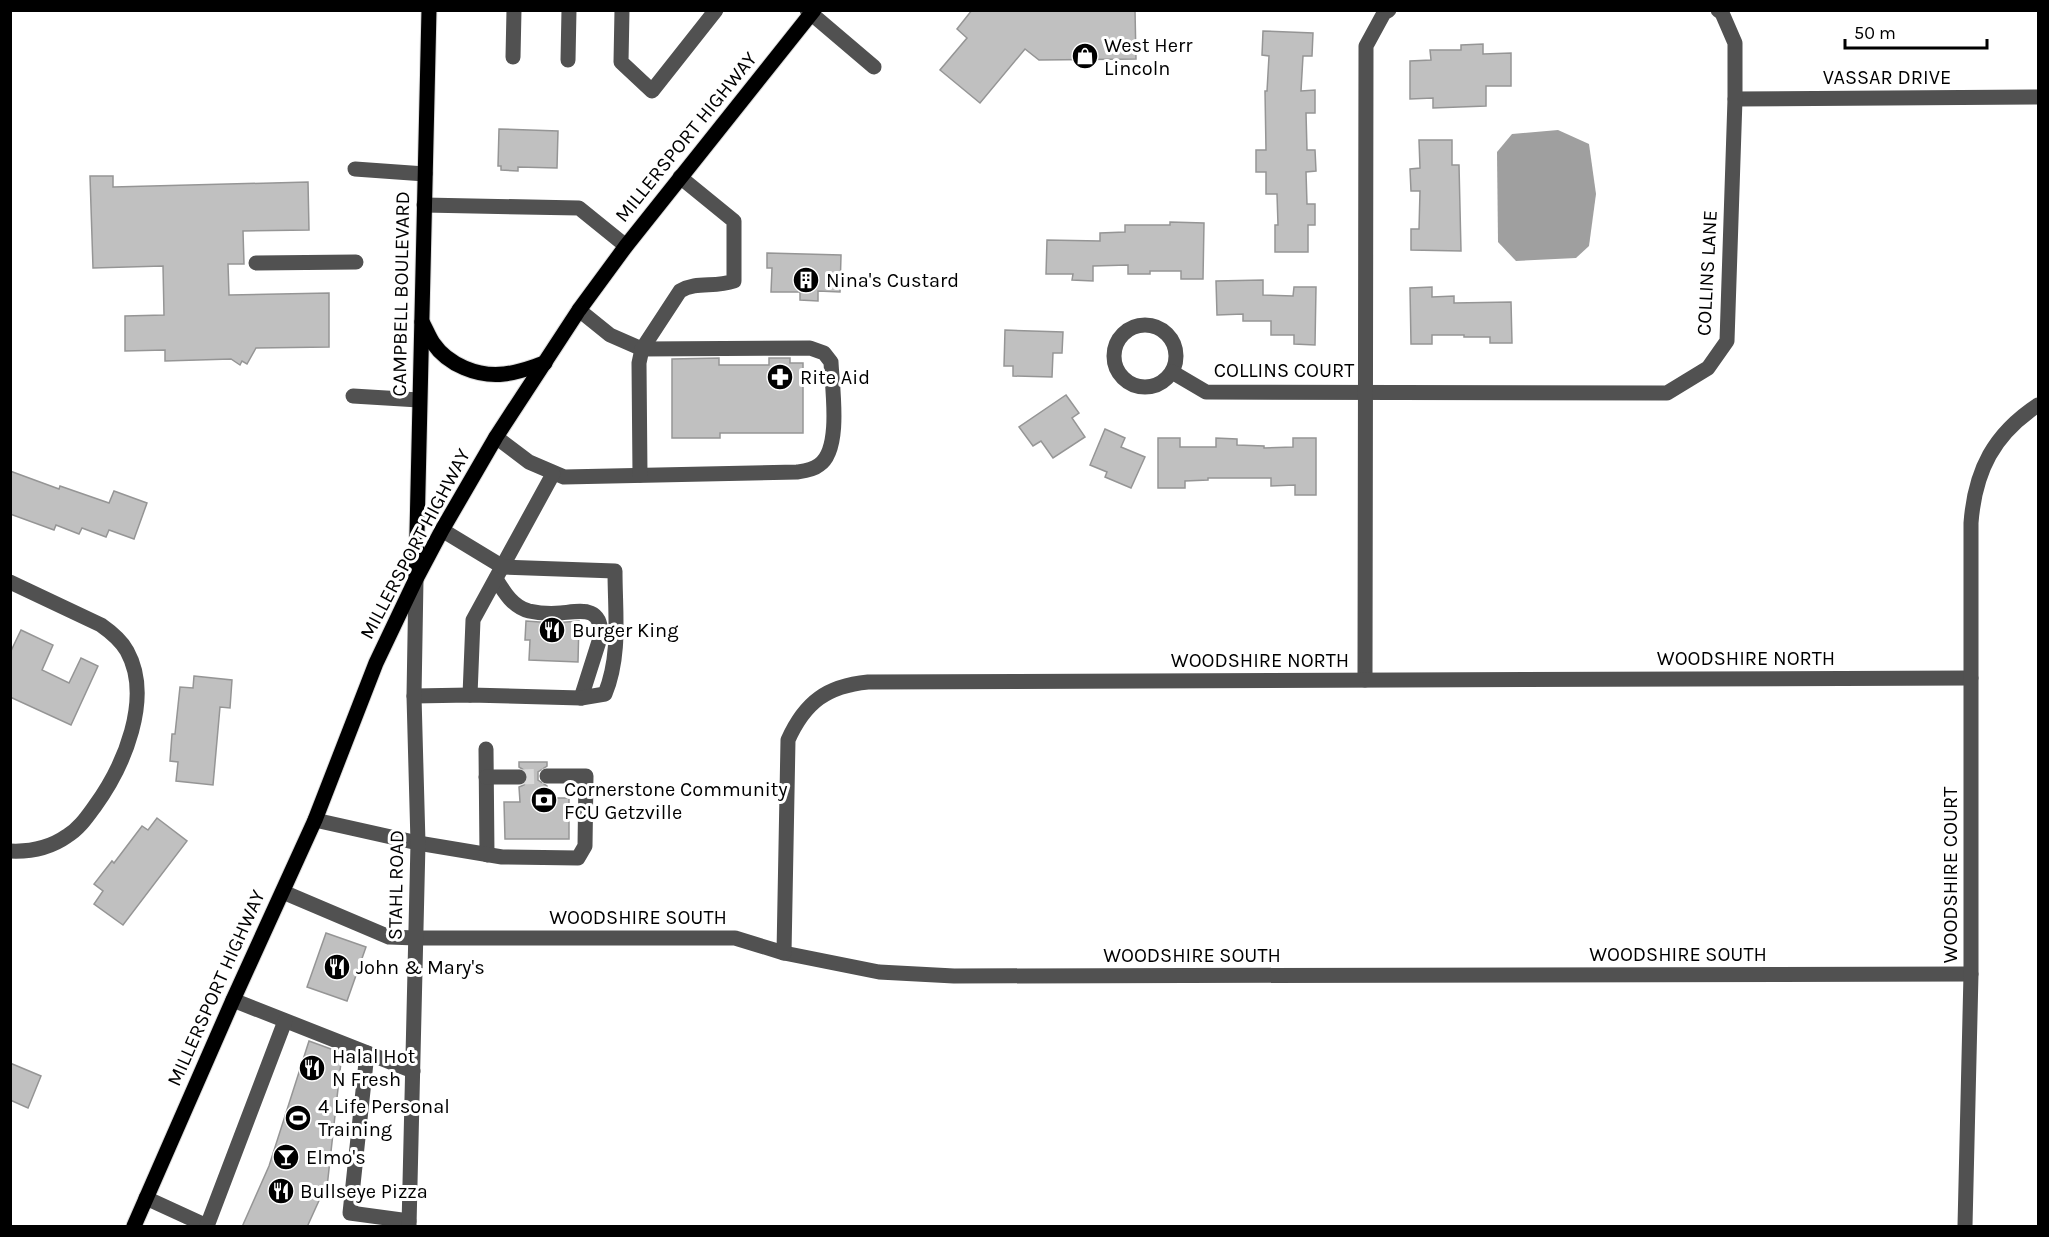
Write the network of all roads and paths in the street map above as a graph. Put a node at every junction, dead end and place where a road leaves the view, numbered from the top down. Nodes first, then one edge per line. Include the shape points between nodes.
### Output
1 (429, 10) edge
2 (514, 10) edge
3 (569, 10) edge
4 (622, 10) edge
5 (716, 10) edge
6 (1389, 10) edge
7 (1718, 10) edge
8 (811, 12) edge
9 (513, 57) dead end
10 (568, 60) dead end
11 (874, 67) dead end
12 (2038, 97) edge
13 (1735, 99) junction
14 (355, 169) dead end
15 (424, 174) junction
16 (680, 177) junction
17 (424, 205) junction
18 (626, 246) junction
19 (356, 262) dead end
20 (256, 263) dead end
21 (579, 310) junction
22 (422, 321) junction
23 (642, 349) junction
24 (545, 363) junction
25 (1172, 372) junction
26 (1365, 392) junction
27 (353, 396) dead end
28 (419, 400) junction
29 (2038, 405) edge
30 (496, 437) junction
31 (553, 474) junction
32 (640, 475) junction
33 (442, 530) junction
34 (499, 573) junction
35 (416, 579) junction
36 (10, 582) edge
37 (1971, 678) junction
38 (1365, 680) junction
39 (470, 695) junction
40 (414, 696) junction
41 (581, 698) junction
42 (486, 749) dead end
43 (547, 776) tunnel mouth
44 (486, 777) junction
45 (519, 777) tunnel mouth
46 (315, 820) junction
47 (418, 843) junction
48 (10, 851) edge
49 (487, 855) junction
50 (283, 892) junction
51 (416, 939) junction
52 (784, 953) junction
53 (1971, 974) junction
54 (233, 1000) junction
55 (285, 1021) junction
56 (367, 1053) junction
57 (413, 1071) junction
58 (146, 1198) junction
59 (409, 1224) edge
60 (207, 1226) edge
61 (134, 1227) edge
62 (1965, 1227) edge

1 - 15 main road, CAMPBELL BOULEVARD
2 - 9 street
3 - 10 street
4 - 5 street via 621,62 652,91
6 - 26 street via 1366,46
7 - 13 street, COLLINS LANE via 1735,43
8 - 11 street
8 - 16 main road, MILLERSPORT HIGHWAY
12 - 13 street, VASSAR DRIVE
13 - 26 street, COLLINS LANE via 1727,341 1708,368 1667,393
14 - 15 street
15 - 17 main road, CAMPBELL BOULEVARD
16 - 18 main road, MILLERSPORT HIGHWAY
16 - 23 street via 734,221 734,281 690,285 680,291
17 - 18 street via 579,208
17 - 22 main road, CAMPBELL BOULEVARD
18 - 21 main road, MILLERSPORT HIGHWAY
19 - 20 street
21 - 23 street via 610,334
21 - 24 main road, MILLERSPORT HIGHWAY
22 - 24 main road via 433,344 467,369 503,374
22 - 28 main road, CAMPBELL BOULEVARD
23 - 32 street
23 - 32 street via 810,348 824,352 831,362 833,439 829,455 820,465 797,472
24 - 30 main road, MILLERSPORT HIGHWAY
25 - 25 street via 1165,380 1145,388 1125,381 1114,363 1117,342 1140,325 1160,329 1173,343 1176,363
25 - 26 street, COLLINS COURT via 1206,392
26 - 38 street
27 - 28 street
28 - 35 main road, CAMPBELL BOULEVARD
29 - 37 street, WOODSHIRE COURT via 2001,436 1988,456 1973,500
30 - 31 street via 529,462
30 - 33 main road, MILLERSPORT HIGHWAY
31 - 32 street
31 - 34 street
33 - 34 street
33 - 35 main road, MILLERSPORT HIGHWAY
34 - 39 street via 472,620
34 - 41 street via 512,602 528,611 576,610 597,618 601,635
34 - 41 street via 615,571 613,675 604,694
35 - 40 street, STAHL ROAD
35 - 46 main road, MILLERSPORT HIGHWAY via 376,663
36 - 48 street via 113,634 127,651 136,684 129,740 111,780 89,814 68,836 54,844 36,850
37 - 38 street, WOODSHIRE NORTH
37 - 53 street, WOODSHIRE COURT
38 - 52 street, WOODSHIRE NORTH via 867,682 828,691 808,706 788,740
39 - 40 street
39 - 41 street
40 - 47 street, STAHL ROAD
42 - 44 street
43 - 49 street via 586,776 585,846 578,858
44 - 45 street
44 - 49 street
46 - 47 street
46 - 50 main road, MILLERSPORT HIGHWAY
47 - 49 street
47 - 51 street, STAHL ROAD
50 - 51 street, WOODSHIRE SOUTH via 389,937
50 - 54 main road, MILLERSPORT HIGHWAY
51 - 52 street, WOODSHIRE SOUTH via 735,938
51 - 57 street, STAHL ROAD
52 - 53 street, WOODSHIRE SOUTH via 879,972 954,976
53 - 62 street, WOODSHIRE COURT
54 - 55 street
54 - 58 main road, MILLERSPORT HIGHWAY
55 - 56 street
55 - 60 street
56 - 57 street
56 - 59 street via 350,1212
57 - 59 street, STAHL ROAD
58 - 60 street
58 - 61 main road, MILLERSPORT HIGHWAY

